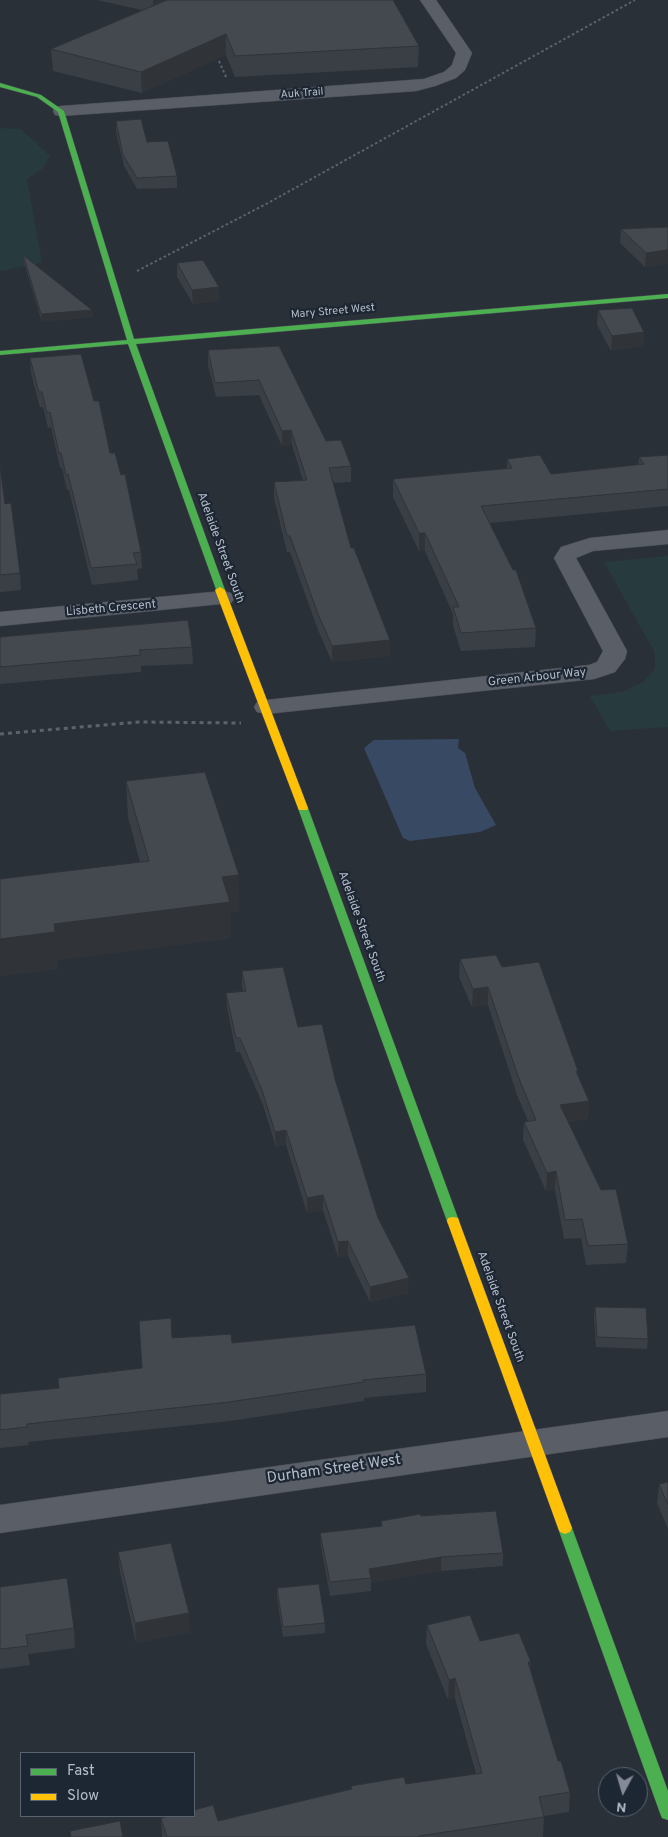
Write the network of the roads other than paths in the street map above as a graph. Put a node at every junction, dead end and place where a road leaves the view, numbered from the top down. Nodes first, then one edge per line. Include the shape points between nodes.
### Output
1 (428, 0) edge
2 (0, 84) edge
3 (61, 111) junction
4 (668, 296) edge
5 (132, 341) junction
6 (0, 353) edge
7 (668, 537) edge
8 (223, 598) junction
9 (0, 619) edge
10 (268, 714) junction
11 (668, 1424) edge
12 (535, 1441) junction
13 (0, 1518) edge
14 (668, 1813) edge

1 - 3 street, Auk Trail via 464,53 459,67 435,82 416,86
2 - 3 street via 39,96
3 - 5 street, Adelaide Street South
4 - 5 street, Mary Street West
5 - 6 street, Mary Street West
5 - 8 street, Adelaide Street South
7 - 10 street, Green Arbour Way via 590,545 569,552 565,558 615,652 606,667 594,672
8 - 9 street, Lisbeth Crescent
8 - 10 street, Adelaide Street South
10 - 12 street, Adelaide Street South
11 - 12 street, Durham Street West
12 - 13 street, Durham Street West
12 - 14 street, Adelaide Street South

